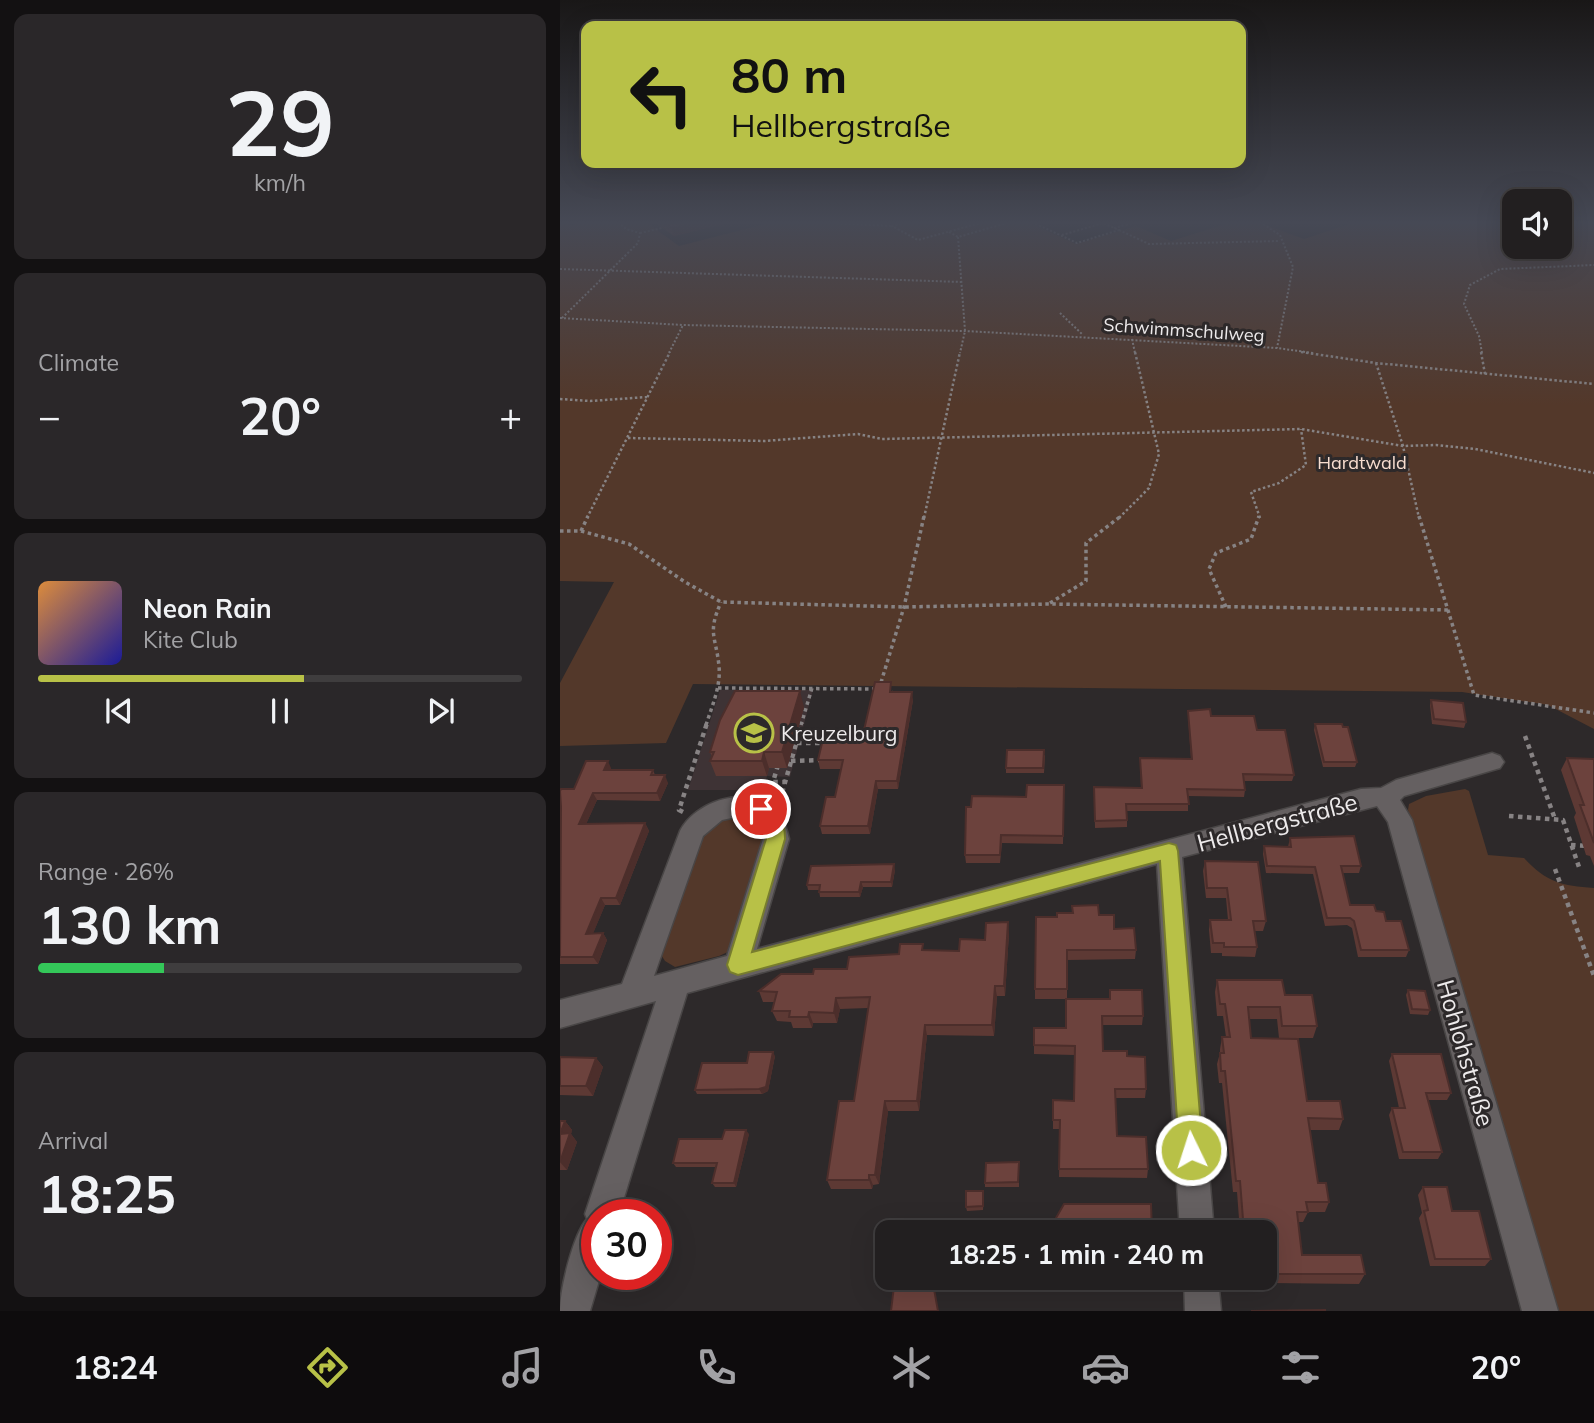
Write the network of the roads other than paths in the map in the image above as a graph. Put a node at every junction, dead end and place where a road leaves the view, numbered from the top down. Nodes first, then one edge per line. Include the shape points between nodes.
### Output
1 (1493, 762) dead end
2 (1386, 799) junction
3 (1169, 851) junction
4 (738, 965) junction
5 (676, 984) junction
6 (633, 994) junction
7 (560, 1014) edge
8 (607, 1199) edge
9 (1196, 1220) edge
10 (581, 1283) edge
11 (1202, 1290) edge
12 (572, 1311) edge
13 (1203, 1311) edge
14 (1540, 1311) edge

1 - 2 street via 1396,789
2 - 3 street, Hellbergstraße via 1361,799
2 - 14 street, Hohlohstraße via 1400,820
3 - 4 street, Hellbergstraße
3 - 9 street
4 - 5 street, Hellbergstraße
4 - 6 street via 776,839 771,815 743,807 700,821 692,831
5 - 6 street, Hellbergstraße
5 - 8 street
6 - 7 street, Hellbergstraße
10 - 12 street
11 - 13 street

